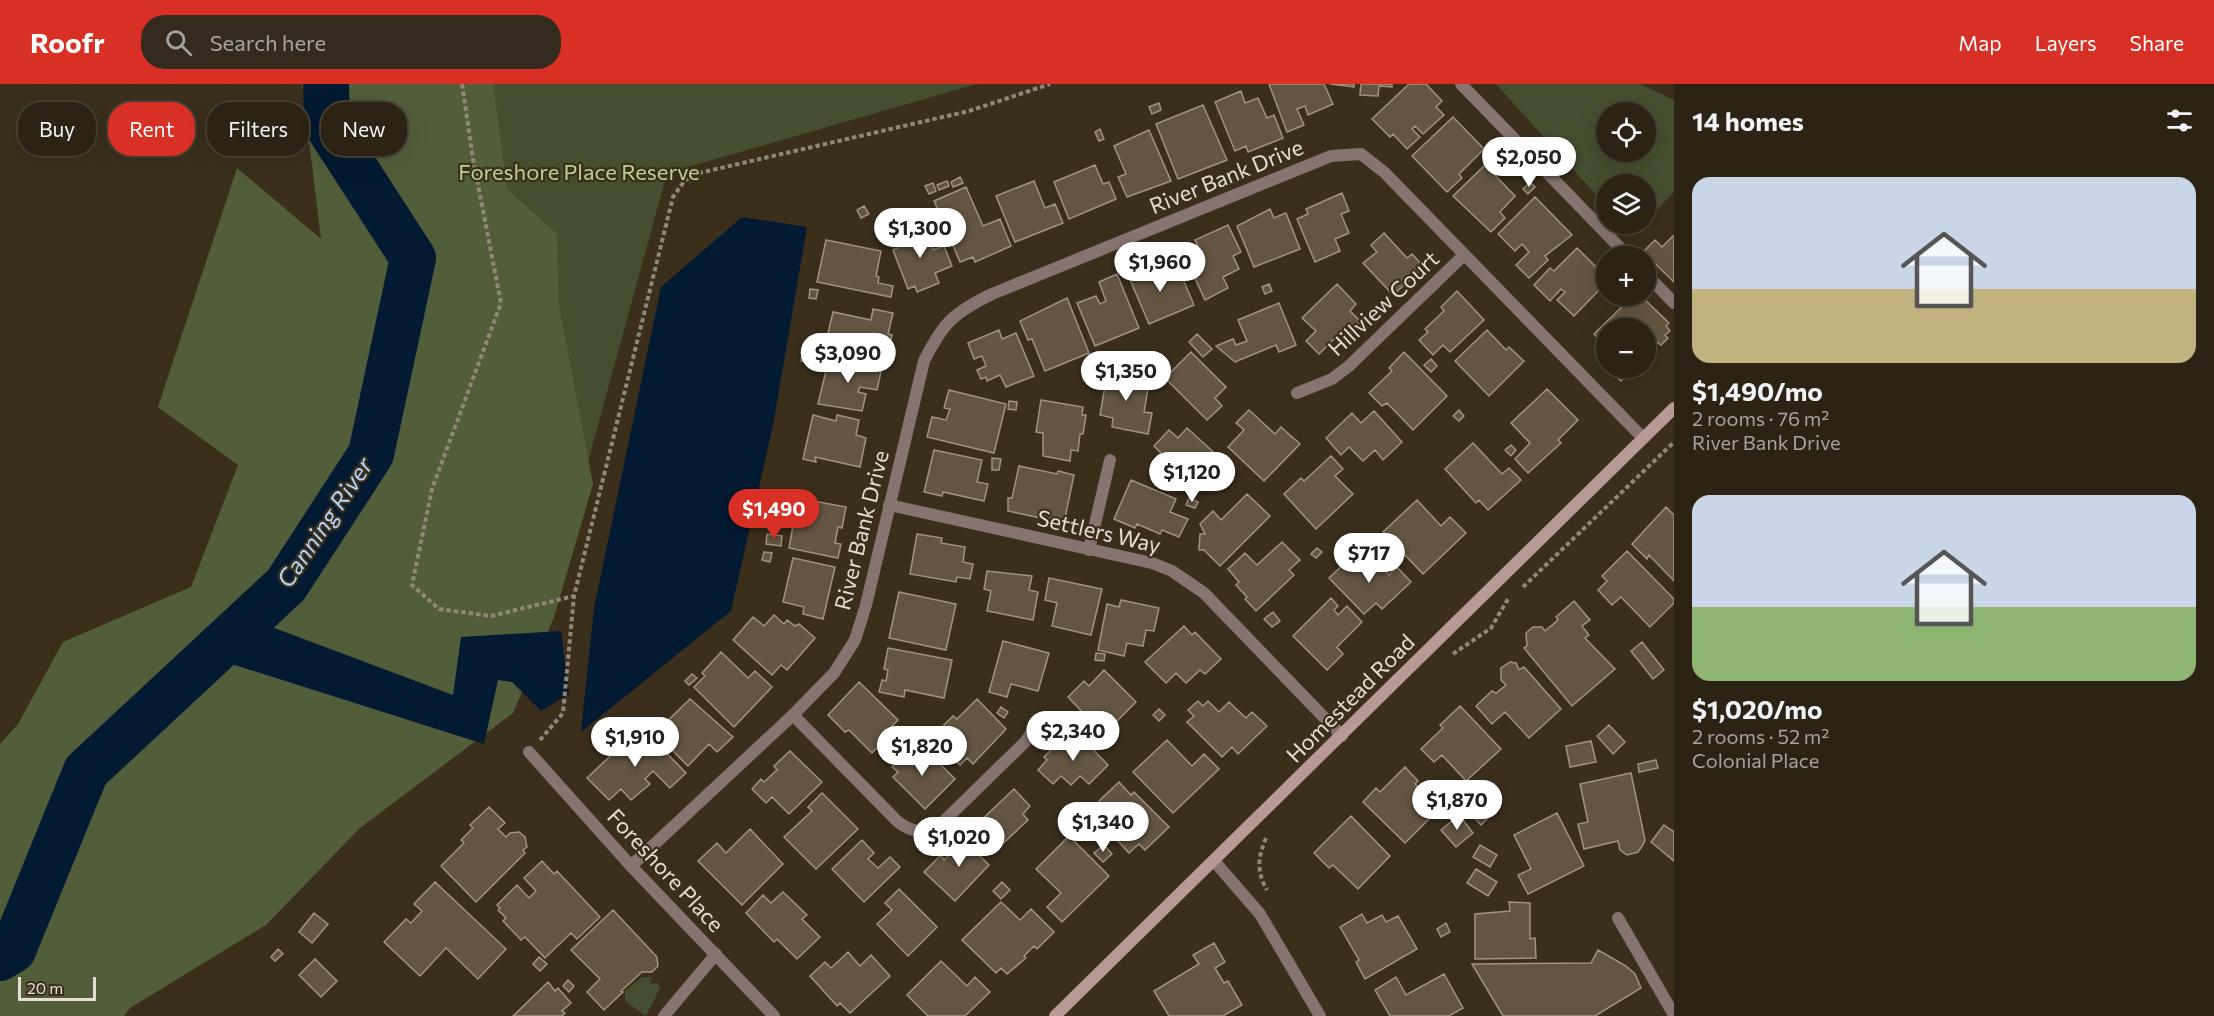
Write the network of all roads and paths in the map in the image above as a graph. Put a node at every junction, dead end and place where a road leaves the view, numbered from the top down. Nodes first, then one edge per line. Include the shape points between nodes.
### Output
1 (462, 84) edge
2 (1050, 84) edge
3 (1461, 84) edge
4 (1619, 246) edge
5 (1463, 256) junction
6 (1656, 284) edge
7 (1674, 303) edge
8 (1298, 393) dead end
9 (1674, 408) edge
10 (1643, 438) junction
11 (1674, 442) edge
12 (1110, 460) dead end
13 (889, 505) junction
14 (1089, 550) junction
15 (1518, 591) dead end
16 (574, 596) junction
17 (1509, 597) dead end
18 (1452, 655) dead end
19 (793, 715) junction
20 (1041, 718) dead end
21 (1342, 736) junction
22 (529, 752) joint
23 (1273, 831) dead end
24 (1257, 859) dead end
25 (1215, 862) junction
26 (631, 866) junction
27 (1617, 918) dead end
28 (716, 954) junction
29 (1674, 1015) edge
30 (664, 1016) edge
31 (774, 1016) edge
32 (1055, 1016) edge
33 (1320, 1016) edge

1 - 16 path via 501,303 432,489 412,585 439,609 491,616
2 - 16 path via 969,111 699,173 685,180 674,197
3 - 4 street
5 - 8 street, Hillview Court via 1349,366 1332,379
5 - 10 street, River Bank Drive
5 - 13 street, River Bank Drive via 1383,171 1361,154 1330,156 992,294 960,310 938,333 924,361
6 - 7 street
9 - 10 street, Homestead Road
10 - 21 street, Homestead Road
11 - 15 path
12 - 14 street
13 - 14 street, Settlers Way
13 - 19 street, River Bank Drive via 855,640 834,673
14 - 21 street, Settlers Way via 1152,563 1189,580
16 - 22 path via 563,713
17 - 18 path via 1491,628
19 - 20 street via 897,821 909,830 928,831 940,825 1026,741
19 - 26 street, River Bank Drive
21 - 25 street, Homestead Road
22 - 26 street, Foreshore Place
23 - 24 path
25 - 32 street, Homestead Road
25 - 33 street via 1260,914
26 - 28 street, Foreshore Place
27 - 29 street
28 - 30 street
28 - 31 street, Foreshore Place

